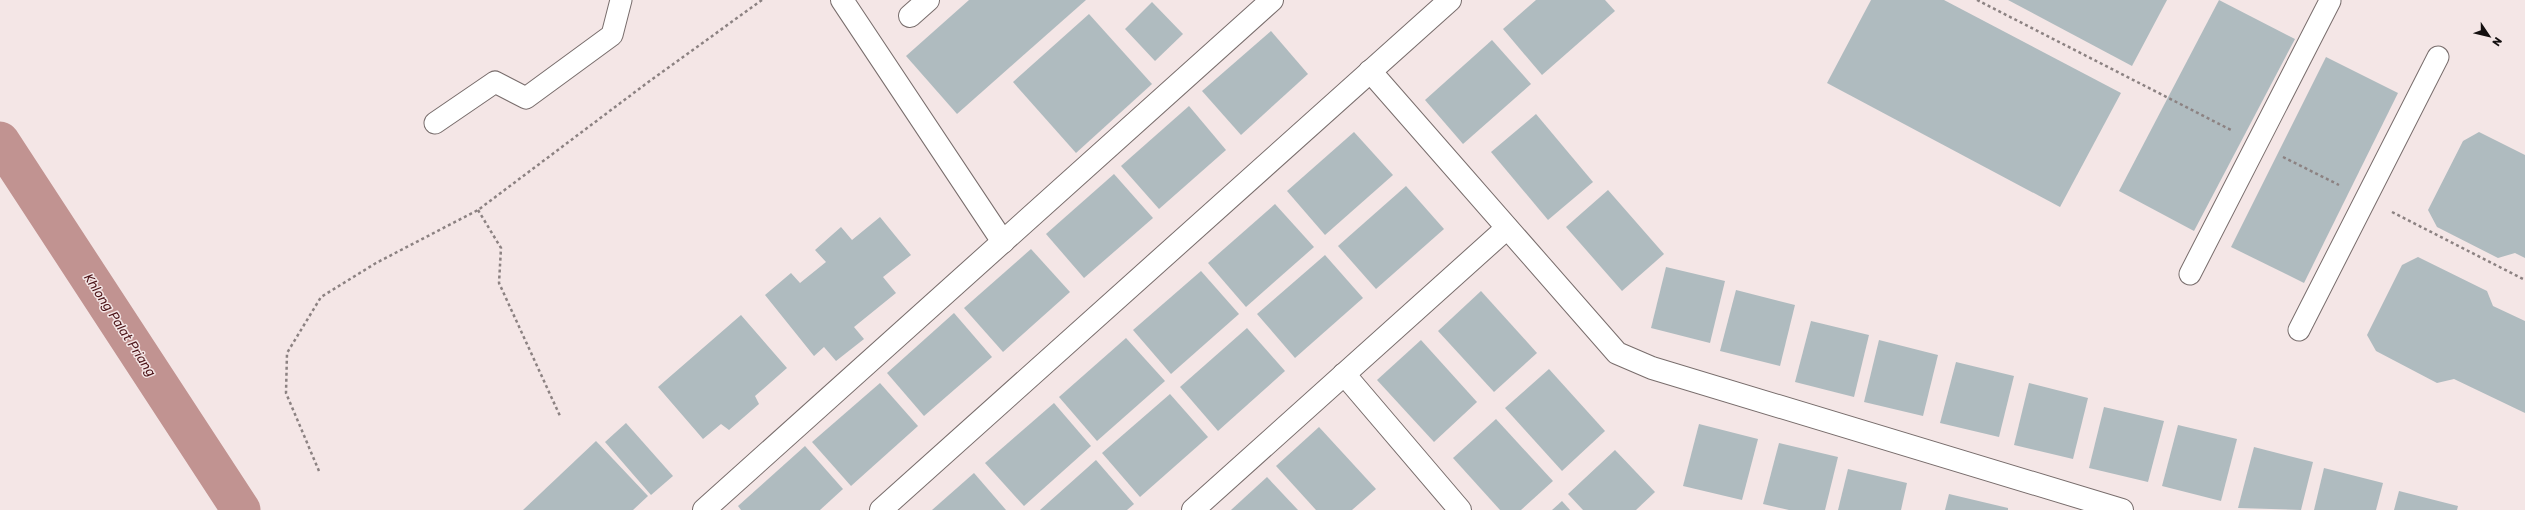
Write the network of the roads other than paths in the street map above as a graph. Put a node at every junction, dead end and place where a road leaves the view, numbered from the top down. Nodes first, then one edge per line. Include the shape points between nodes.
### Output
1 (621, 0) edge
2 (842, 0) edge
3 (928, 0) edge
4 (1272, 0) edge
5 (1450, 0) edge
6 (2330, 1) edge
7 (910, 16) dead end
8 (2438, 57) dead end
9 (1370, 71) junction
10 (435, 123) dead end
11 (1507, 228) junction
12 (1003, 242) junction
13 (2190, 274) dead end
14 (2299, 330) dead end
15 (1344, 374) junction
16 (704, 510) edge
17 (881, 510) edge
18 (1193, 510) edge
19 (1460, 510) edge
20 (2122, 510) edge

1 - 10 lane via 612,35 526,98 495,82
2 - 12 street
3 - 7 street
4 - 12 street
5 - 9 street
6 - 13 lane
8 - 14 lane
9 - 11 street
9 - 17 street
11 - 15 street
11 - 20 street via 1617,353 1652,368
12 - 16 street
15 - 18 street
15 - 19 street

